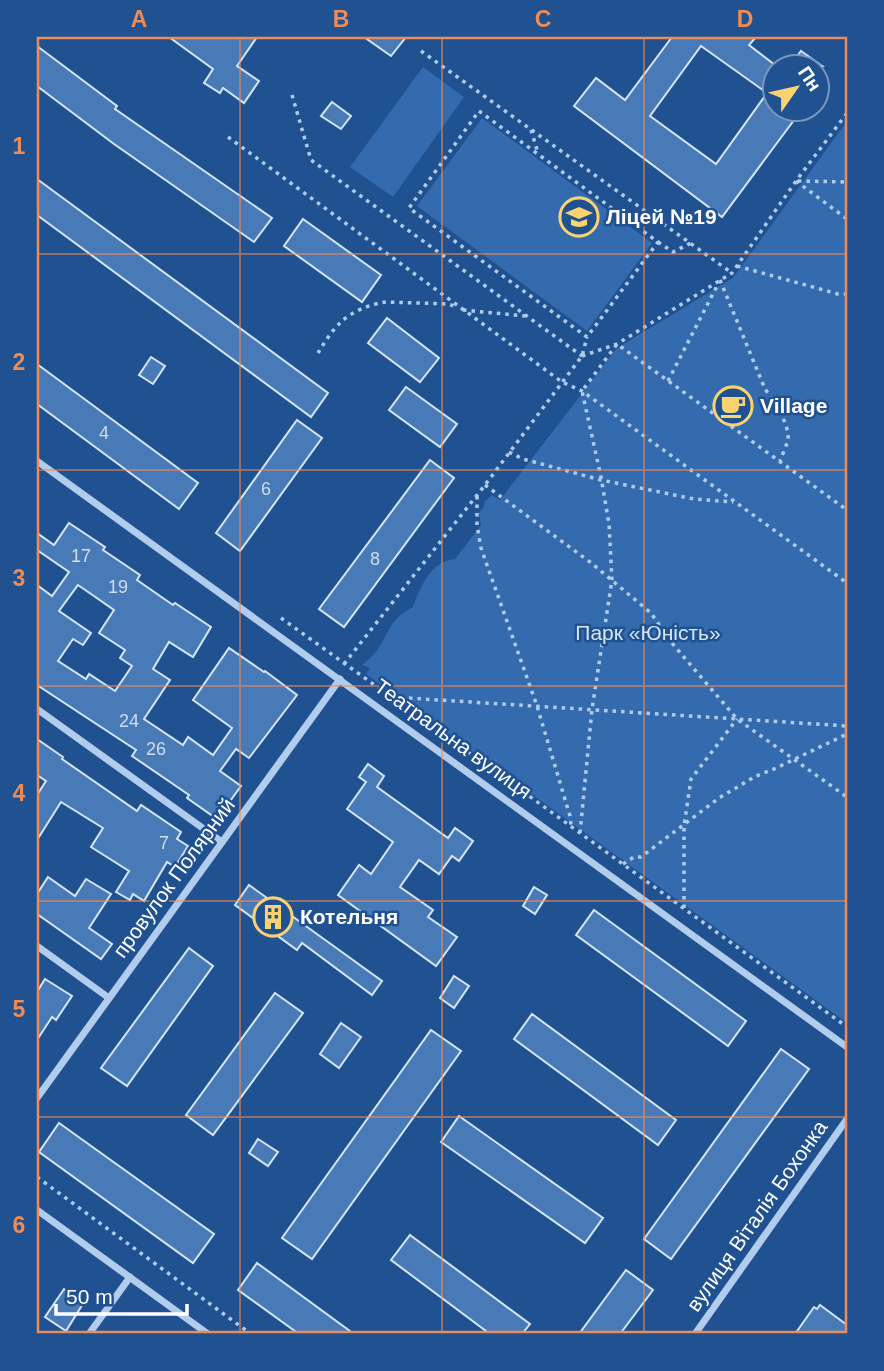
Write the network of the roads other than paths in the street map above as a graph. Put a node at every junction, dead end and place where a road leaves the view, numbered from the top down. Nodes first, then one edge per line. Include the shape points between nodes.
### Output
1 (37, 461) edge
2 (340, 679) junction
3 (37, 709) edge
4 (222, 842) junction
5 (37, 946) edge
6 (109, 998) junction
7 (847, 1046) edge
8 (37, 1098) edge
9 (847, 1119) edge
10 (37, 1210) edge
11 (130, 1278) junction
12 (89, 1334) edge
13 (208, 1334) edge
14 (695, 1334) edge

1 - 2 street, Театральна вулиця
2 - 4 street, провулок Полярний
2 - 7 street, Театральна вулиця
3 - 4 street
4 - 6 street, провулок Полярний
5 - 6 street
6 - 8 street, провулок Полярний
9 - 14 street, вулиця Віталія Бохонка
10 - 11 street
11 - 12 street
11 - 13 street

